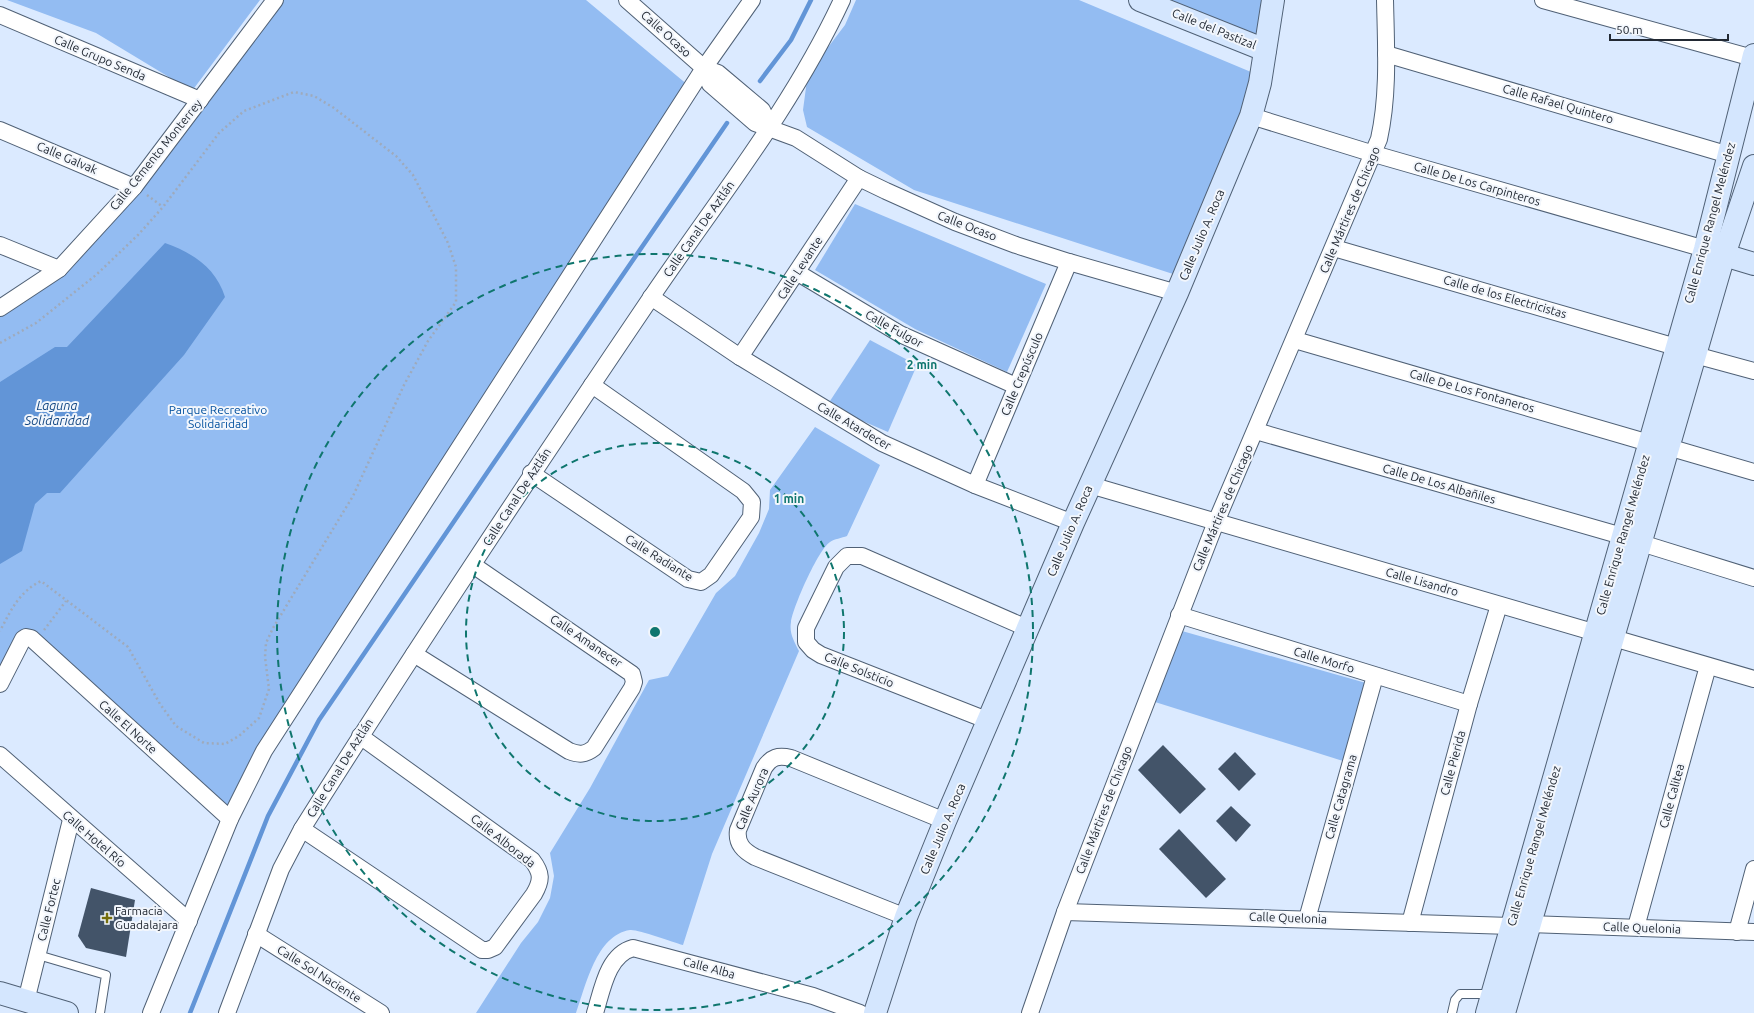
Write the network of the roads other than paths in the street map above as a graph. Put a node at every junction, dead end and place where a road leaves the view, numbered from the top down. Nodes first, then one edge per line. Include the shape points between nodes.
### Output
1 (275, 0) edge
2 (627, 0) edge
3 (752, 0) edge
4 (842, 0) edge
5 (1140, 0) edge
6 (1273, 0) edge
7 (1385, 0) edge
8 (1544, 0) edge
9 (0, 15) edge
10 (1265, 50) junction
11 (1386, 54) junction
12 (1754, 57) edge
13 (704, 68) junction
14 (200, 100) junction
15 (1251, 116) junction
16 (770, 127) junction
17 (0, 130) edge
18 (1374, 154) junction
19 (1729, 155) junction
20 (1754, 166) edge
21 (859, 178) junction
22 (134, 186) junction
23 (0, 244) edge
24 (1334, 248) junction
25 (1714, 252) junction
26 (1069, 262) junction
27 (1754, 264) edge
28 (59, 269) junction
29 (798, 273) junction
30 (1177, 293) junction
31 (651, 297) junction
32 (0, 308) edge
33 (1295, 340) junction
34 (1676, 347) junction
35 (1695, 355) junction
36 (740, 358) junction
37 (1754, 371) edge
38 (592, 385) junction
39 (1016, 386) junction
40 (1256, 431) junction
41 (1659, 445) junction
42 (1754, 472) edge
43 (531, 473) junction
44 (975, 485) junction
45 (1090, 485) junction
46 (1216, 522) junction
47 (1073, 523) junction
48 (1631, 539) junction
49 (473, 565) junction
50 (1754, 578) edge
51 (1499, 605) junction
52 (1179, 615) junction
53 (1029, 629) junction
54 (1604, 635) junction
55 (414, 654) junction
56 (1708, 666) junction
57 (1375, 676) junction
58 (1754, 679) edge
59 (0, 684) edge
60 (1469, 704) junction
61 (989, 721) junction
62 (360, 736) junction
63 (0, 755) edge
64 (230, 819) junction
65 (72, 820) junction
66 (945, 821) junction
67 (302, 829) junction
68 (1754, 868) edge
69 (1065, 912) junction
70 (906, 917) junction
71 (1307, 919) junction
72 (189, 921) junction
73 (1410, 923) junction
74 (1520, 925) junction
75 (1636, 927) junction
76 (1737, 932) junction
77 (1754, 932) edge
78 (256, 934) junction
79 (38, 955) junction
80 (0, 993) edge
81 (26, 1001) junction
82 (1490, 1004) edge
83 (67, 1013) edge
84 (100, 1013) edge
85 (151, 1013) edge
86 (227, 1013) edge
87 (381, 1013) edge
88 (595, 1013) edge
89 (860, 1013) edge
90 (875, 1013) edge
91 (1030, 1013) edge
92 (1452, 1013) edge
93 (1504, 1013) edge

1 - 14 street, Calle Cemento Monterrey
2 - 13 street, Calle Ocaso
3 - 13 street
4 - 16 street, Calle Canal De Aztlán via 828,30
5 - 10 street, Calle del Pastizal
6 - 10 street, Calle Julio A. Roca
7 - 11 street, Calle Mártires de Chicago
8 - 12 street
9 - 14 street, Calle Grupo Senda
10 - 15 street, Calle Julio A. Roca
11 - 18 street, Calle Mártires de Chicago via 1383,122
11 - 19 street, Calle Rafael Quintero
12 - 19 street, Calle Enrique Rangel Meléndez
13 - 16 street, Calle Ocaso via 718,73 762,110
13 - 64 street via 280,724
14 - 22 street, Calle Cemento Monterrey
15 - 18 street, Calle De Los Carpinteros
15 - 30 street, Calle Julio A. Roca
16 - 21 street, Calle Ocaso via 796,138
16 - 31 street, Calle Canal De Aztlán
17 - 22 street, Calle Galvak
18 - 24 street, Calle Mártires de Chicago
18 - 25 street, Calle De Los Carpinteros
19 - 25 street, Calle Enrique Rangel Meléndez
20 - 25 street, Calle Enrique Rangel Meléndez
21 - 26 street, Calle Ocaso via 954,222
21 - 29 street, Calle Levante
22 - 28 street, Calle Cemento Monterrey
23 - 28 street
24 - 33 street, Calle Mártires de Chicago
24 - 34 street, Calle de los Electricistas
25 - 27 street
25 - 34 street, Calle Enrique Rangel Meléndez
25 - 35 street, Calle Enrique Rangel Meléndez
26 - 30 street, Calle Ocaso
26 - 39 street, Calle Crepúsculo
28 - 32 street, Calle Cemento Monterrey
29 - 36 street, Calle Levante
29 - 39 street, Calle Fulgor via 900,334
30 - 45 street, Calle Julio A. Roca
31 - 36 street, Calle Atardecer
31 - 38 street, Calle Canal De Aztlán
33 - 40 street, Calle Mártires de Chicago
33 - 41 street, Calle De Los Fontaneros
34 - 41 street, Calle Enrique Rangel Meléndez
35 - 37 street
35 - 41 street, Calle Enrique Rangel Meléndez
36 - 44 street, Calle Atardecer via 882,443
38 - 43 street, Calle Canal De Aztlán
38 - 43 street, Calle Radiante via 743,491 752,502 751,517 711,575 701,582 688,579
39 - 44 street, Calle Crepúsculo
40 - 46 street, Calle Mártires de Chicago
40 - 48 street, Calle De Los Albañiles
41 - 42 street, Calle De Los Fontaneros
41 - 48 street, Calle Enrique Rangel Meléndez
43 - 49 street, Calle Canal De Aztlán
44 - 47 street, Calle Atardecer
45 - 46 street, Calle Lisandro
45 - 47 street, Calle Julio A. Roca
46 - 51 street, Calle Lisandro
46 - 52 street, Calle Mártires de Chicago
47 - 53 street, Calle Julio A. Roca
48 - 50 street, Calle De Los Albañiles
48 - 54 street, Calle Enrique Rangel Meléndez
49 - 55 street, Calle Canal De Aztlán
49 - 55 street, Calle Amanecer via 632,674 632,688 594,748 582,754 569,751
51 - 54 street, Calle Lisandro
51 - 60 street, Calle Pierida
52 - 57 street, Calle Morfo
52 - 69 street, Calle Mártires de Chicago
53 - 61 street, Calle Julio A. Roca
53 - 61 street, Calle Solsticio via 855,555 847,556 836,567 806,628 806,642 821,655
54 - 56 street, Calle Lisandro
54 - 74 street, Calle Enrique Rangel Meléndez
55 - 62 street, Calle Canal De Aztlán
56 - 58 street, Calle Lisandro
56 - 75 street, Calle Calitea
57 - 60 street, Calle Morfo
57 - 71 street, Calle Catagrama
59 - 64 street, Calle El Norte via 22,639 30,639
60 - 73 street, Calle Pierida
61 - 66 street, Calle Julio A. Roca
62 - 67 street, Calle Canal De Aztlán
62 - 67 street, Calle Alborada via 532,860 539,868 541,876 534,894 495,947 482,950
63 - 65 street, Calle Hotel Río
64 - 72 street
65 - 72 street, Calle Hotel Río
65 - 79 street, Calle Fortec
66 - 70 street, Calle Julio A. Roca
66 - 70 street, Calle Aurora via 783,756 769,760 764,768 738,830 740,847 755,857
67 - 78 street, Calle Canal De Aztlán via 281,869
68 - 76 street
69 - 71 street, Calle Quelonia
69 - 91 street, Calle Mártires de Chicago
70 - 90 street, Calle Julio A. Roca
71 - 73 street, Calle Quelonia
72 - 85 street
73 - 74 street, Calle Quelonia
74 - 75 street, Calle Quelonia
74 - 82 street, Calle Enrique Rangel Meléndez
74 - 93 street, Calle Enrique Rangel Meléndez
75 - 76 street, Calle Quelonia
76 - 77 street, Calle Quelonia
78 - 86 street, Calle Canal De Aztlán
78 - 87 street, Calle Sol Naciente
79 - 81 street, Calle Fortec
79 - 84 lane via 106,975
80 - 81 street
81 - 83 street
82 - 92 lane via 1460,994 1455,1000
88 - 89 street, Calle Alba via 613,963 620,954 633,948 813,996

